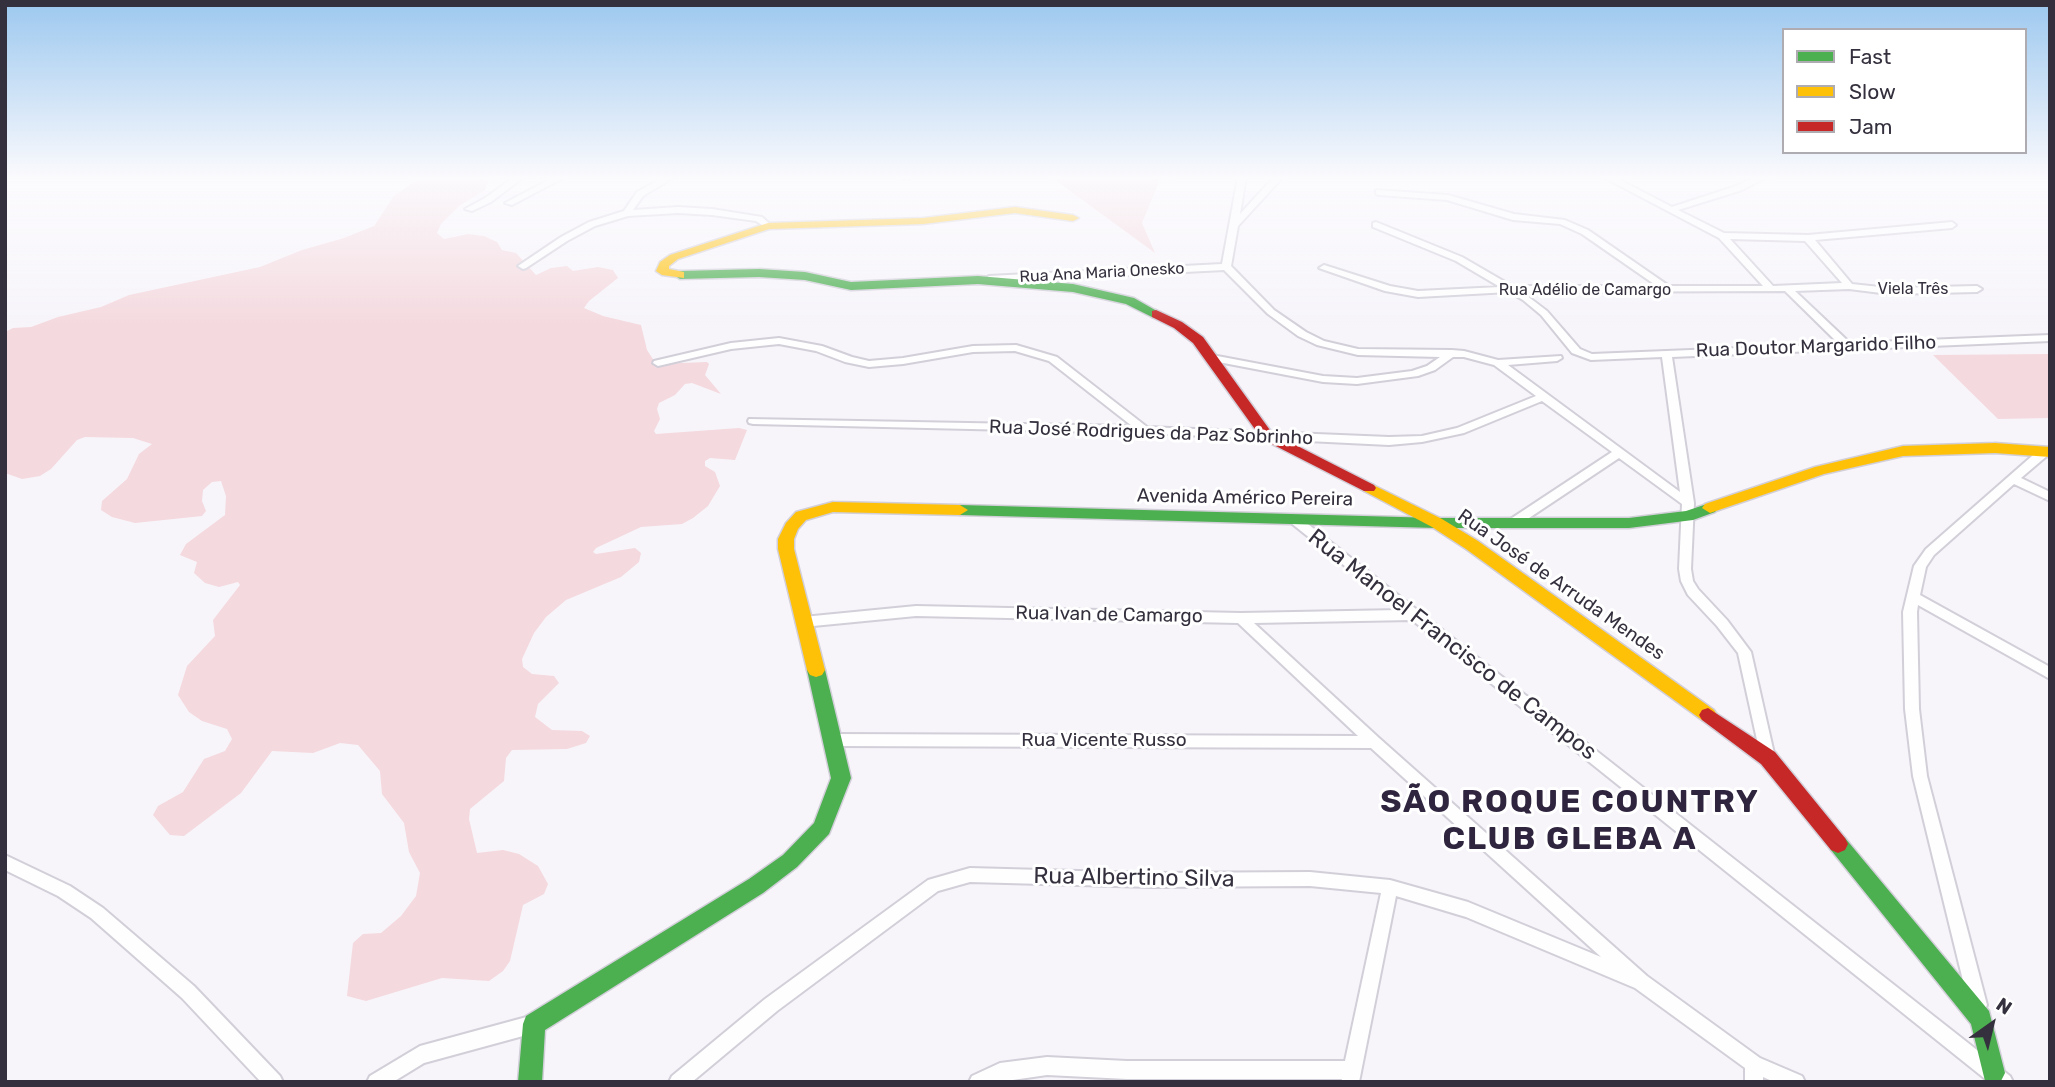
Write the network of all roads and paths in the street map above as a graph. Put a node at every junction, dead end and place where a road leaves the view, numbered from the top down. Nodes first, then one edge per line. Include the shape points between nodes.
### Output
1 (585, 228) edge
2 (763, 228) edge
3 (1231, 228) edge
4 (1383, 228) edge
5 (1575, 228) edge
6 (1706, 228) edge
7 (1919, 228) edge
8 (1722, 236) junction
9 (1808, 237) junction
10 (523, 266) dead end
11 (1226, 267) junction
12 (1324, 268) dead end
13 (978, 280) junction
14 (1849, 286) junction
15 (1787, 288) junction
16 (1509, 289) junction
17 (1668, 289) junction
18 (1771, 289) junction
19 (1977, 289) dead end
20 (2050, 338) edge
21 (1846, 345) junction
22 (1453, 353) junction
23 (1666, 353) junction
24 (1583, 355) joint
25 (1212, 358) junction
26 (1557, 358) dead end
27 (658, 363) dead end
28 (1498, 363) junction
29 (1542, 397) junction
30 (753, 421) dead end
31 (1144, 430) junction
32 (1267, 436) junction
33 (1620, 452) junction
34 (2047, 452) edge
35 (2014, 479) junction
36 (2050, 497) edge
37 (1688, 510) junction
38 (1295, 520) junction
39 (1437, 523) junction
40 (1513, 523) junction
41 (1912, 596) junction
42 (1415, 615) junction
43 (1241, 618) junction
44 (803, 622) junction
45 (2050, 674) edge
46 (834, 740) junction
47 (1374, 742) junction
48 (1768, 758) junction
49 (5, 862) edge
50 (1390, 887) junction
51 (1640, 982) junction
52 (1981, 1018) junction
53 (534, 1024) junction
54 (1754, 1073) edge
55 (1125, 1076) edge
56 (1352, 1076) edge
57 (1999, 1077) edge
58 (274, 1082) edge
59 (376, 1082) edge
60 (530, 1082) edge
61 (678, 1082) edge
62 (978, 1082) edge
63 (1796, 1082) edge

1 - 10 street
2 - 13 street, Rua José de Arruda Mendes via 674,257 662,271 673,275 805,276 851,286
3 - 11 street
4 - 16 street via 1459,259
5 - 17 street
6 - 8 street
7 - 9 street
8 - 9 street
8 - 18 street
9 - 14 street
11 - 13 street, Rua Ana Maria Onesko
11 - 22 street via 1271,312 1321,343 1358,352
12 - 16 street, Rua Adélio de Camargo via 1402,292
13 - 25 street, Rua José de Arruda Mendes via 1073,288 1130,301 1178,325
14 - 15 street, Rua Adélio de Camargo
14 - 19 street, Viela Três
15 - 18 street, Rua Adélio de Camargo
15 - 21 street
16 - 17 street, Rua Adélio de Camargo
16 - 24 street via 1536,305
17 - 18 street, Rua Adélio de Camargo
20 - 21 street, Rua Doutor Margarido Filho
21 - 23 street, Rua Doutor Margarido Filho
22 - 25 street via 1414,374 1357,381 1322,379
22 - 28 street
23 - 24 street, Rua Doutor Margarido Filho
23 - 37 street
25 - 32 street, Rua José de Arruda Mendes
26 - 28 street
27 - 31 street via 779,341 869,364 974,349 1016,348 1053,359
28 - 29 street
29 - 32 street, Rua José Rodrigues da Paz Sobrinho via 1460,431 1422,439
29 - 33 street
30 - 31 street, Rua José Rodrigues da Paz Sobrinho
31 - 32 street, Rua José Rodrigues da Paz Sobrinho
32 - 39 street, Rua José de Arruda Mendes
33 - 37 street
33 - 40 street
34 - 35 street
34 - 37 street, Avenida Américo Pereira via 1995,448 1903,451 1820,470
35 - 36 street
35 - 41 street via 1930,552 1920,566
37 - 40 street, Avenida Américo Pereira via 1604,524
37 - 48 street via 1687,581 1744,652
38 - 39 street, Avenida Américo Pereira
38 - 42 street, Rua Manoel Francisco de Campos
38 - 44 street, Avenida Américo Pereira via 816,510 801,516 786,539
39 - 40 street, Avenida Américo Pereira
39 - 48 street, Rua José de Arruda Mendes
41 - 45 street
41 - 52 street via 1912,709 1920,776
42 - 43 street, Rua Ivan de Camargo
42 - 57 street, Rua Manoel Francisco de Campos
43 - 44 street, Rua Ivan de Camargo via 916,611
43 - 47 street
44 - 46 street
46 - 47 street, Rua Vicente Russo
46 - 53 street via 841,778 830,810 822,828 790,861
47 - 51 street
48 - 52 street, Rua José de Arruda Mendes
49 - 58 street via 97,913 188,992
50 - 51 street, Rua Albertino Silva via 1468,910
50 - 56 street
50 - 61 street, Rua Albertino Silva via 1310,879 958,878 934,885 771,1004
51 - 54 street
52 - 57 street, Rua José de Arruda Mendes
53 - 59 street via 420,1055
53 - 60 street
54 - 63 street
55 - 56 street
55 - 62 street via 1047,1066 1000,1072

